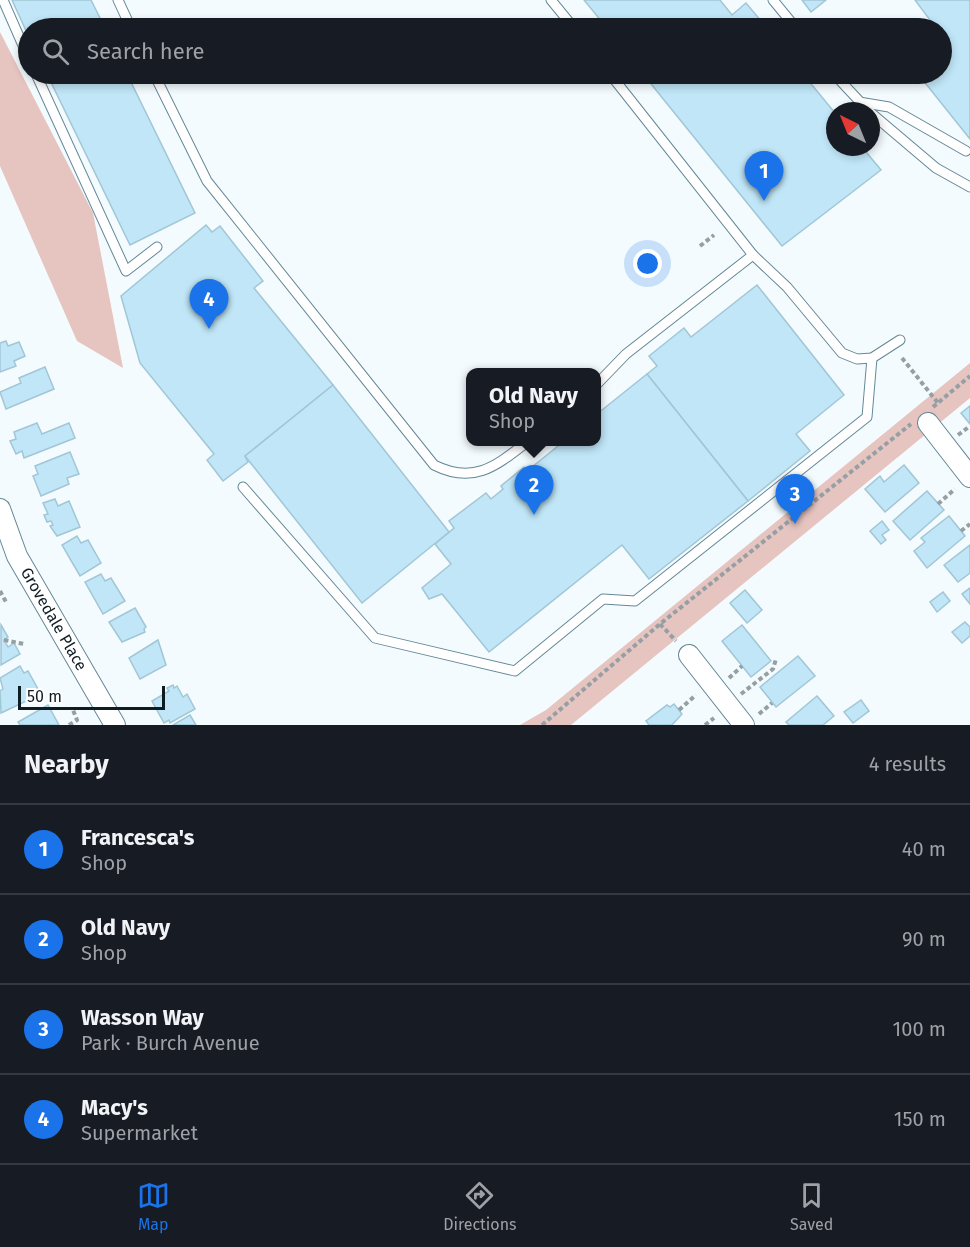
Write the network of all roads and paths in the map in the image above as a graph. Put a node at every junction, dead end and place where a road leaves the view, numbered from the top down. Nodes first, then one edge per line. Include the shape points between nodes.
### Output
1 (3, 0) edge
2 (118, 0) edge
3 (552, 0) edge
4 (773, 0) edge
5 (126, 18) edge
6 (566, 18) edge
7 (788, 18) edge
8 (18, 34) edge
9 (41, 84) edge
10 (159, 84) edge
11 (618, 84) edge
12 (843, 84) edge
13 (860, 102) edge
14 (880, 105) edge
15 (880, 120) edge
16 (966, 151) dead end
17 (970, 188) edge
18 (714, 235) dead end
19 (700, 246) dead end
20 (157, 247) dead end
21 (753, 255) junction
22 (900, 340) dead end
23 (872, 358) junction
24 (902, 358) dead end
25 (970, 376) edge
26 (601, 380) edge
27 (938, 402) junction
28 (924, 418) junction
29 (970, 426) edge
30 (957, 436) dead end
31 (520, 446) edge
32 (963, 483) edge
33 (243, 487) dead end
34 (938, 504) dead end
35 (0, 509) edge
36 (970, 524) edge
37 (961, 531) dead end
38 (0, 591) edge
39 (6, 602) dead end
40 (660, 624) junction
41 (4, 640) dead end
42 (24, 644) dead end
43 (689, 655) joint
44 (776, 659) dead end
45 (742, 666) dead end
46 (728, 678) dead end
47 (697, 694) dead end
48 (741, 694) dead end
49 (772, 703) dead end
50 (73, 710) dead end
51 (679, 710) dead end
52 (716, 717) dead end
53 (750, 720) edge
54 (69, 725) edge
55 (115, 725) edge
56 (542, 725) edge
57 (705, 725) edge

1 - 8 lane
2 - 5 lane
3 - 6 lane
4 - 7 lane
9 - 20 lane via 126,271
10 - 31 lane via 207,181 434,465 464,475 488,470
11 - 21 lane
12 - 13 lane
14 - 16 lane
15 - 17 lane via 936,168
18 - 19 path
21 - 23 lane via 787,287 842,353
21 - 26 lane via 626,354
22 - 23 lane
23 - 33 lane via 867,417 635,601 603,598 515,671 375,638
24 - 27 path
25 - 27 path
27 - 28 path
28 - 32 street
28 - 40 path
29 - 30 path
32 - 34 path
35 - 55 street, Grovedale Place via 17,556
36 - 37 path
38 - 39 path
40 - 43 path
40 - 56 path
41 - 42 path
43 - 53 street
44 - 48 path via 773,669
45 - 46 path
47 - 51 path
49 - 53 path
50 - 54 path via 77,720
52 - 57 path

